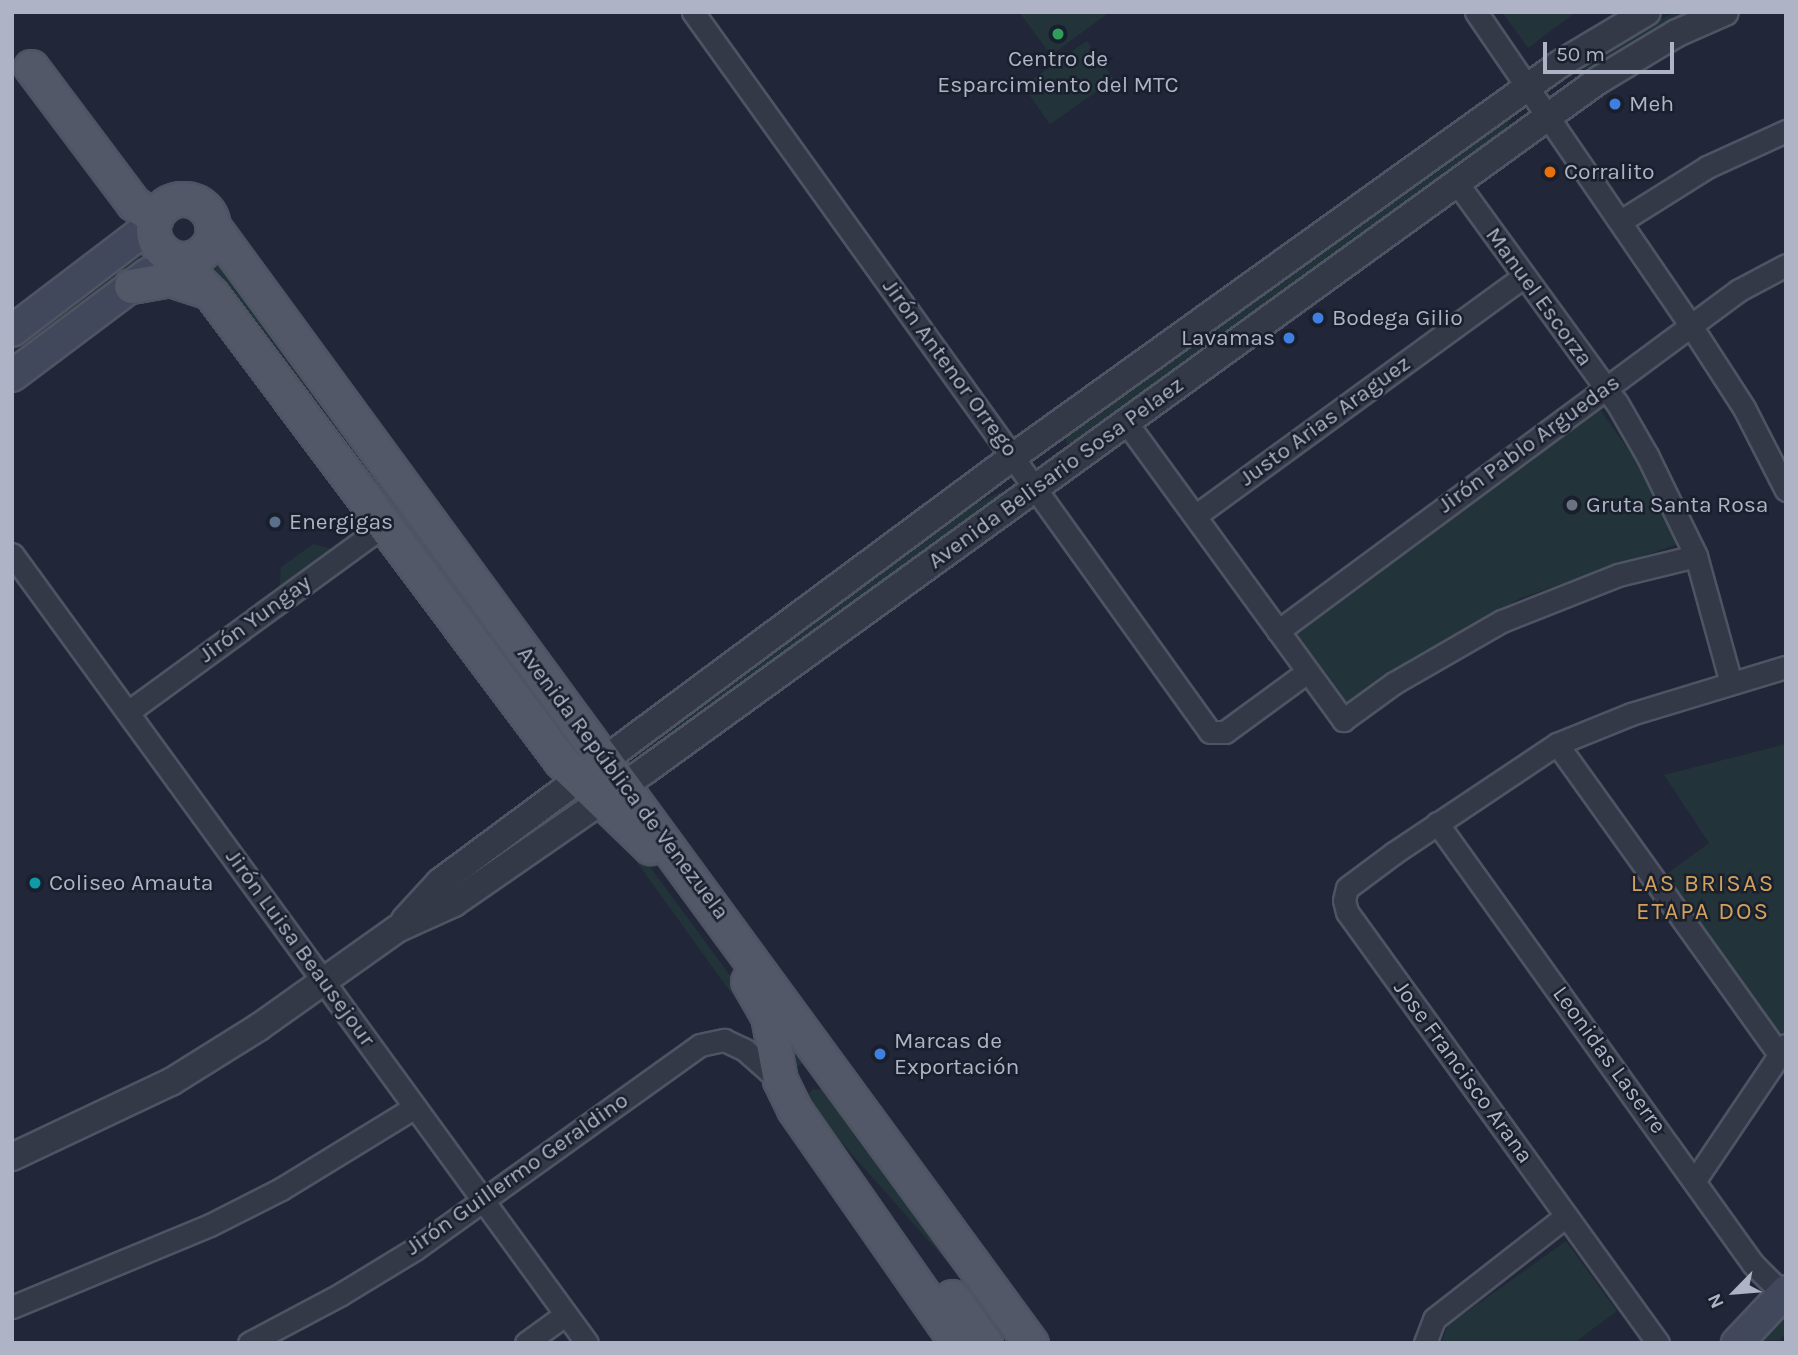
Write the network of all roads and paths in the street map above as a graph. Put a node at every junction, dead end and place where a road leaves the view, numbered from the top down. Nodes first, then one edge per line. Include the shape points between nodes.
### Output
1 (693, 12) edge
2 (1476, 12) edge
3 (1647, 12) edge
4 (1718, 13) edge
5 (31, 67) dead end
6 (1530, 86) junction
7 (1550, 115) junction
8 (1786, 131) edge
9 (1457, 183) junction
10 (154, 220) junction
11 (1621, 221) junction
12 (212, 225) junction
13 (174, 258) junction
14 (1786, 265) edge
15 (1524, 276) junction
16 (131, 286) junction
17 (212, 295) junction
18 (1691, 326) junction
19 (12, 331) edge
20 (12, 376) edge
21 (1604, 389) junction
22 (1126, 422) junction
23 (1014, 456) junction
24 (1036, 487) junction
25 (1786, 490) edge
26 (1195, 516) junction
27 (383, 526) junction
28 (12, 554) edge
29 (1696, 555) junction
30 (1278, 631) junction
31 (1786, 667) edge
32 (1307, 672) junction
33 (1731, 682) junction
34 (128, 712) junction
35 (1557, 744) junction
36 (602, 781) junction
37 (1437, 823) junction
38 (324, 981) junction
39 (1782, 1050) edge
40 (838, 1077) junction
41 (787, 1095) junction
42 (415, 1107) junction
43 (12, 1157) edge
44 (1695, 1180) junction
45 (848, 1186) junction
46 (483, 1200) junction
47 (1566, 1216) junction
48 (986, 1283) junction
49 (1784, 1293) edge
50 (957, 1304) junction
51 (12, 1307) edge
52 (566, 1314) junction
53 (248, 1343) edge
54 (526, 1343) edge
55 (587, 1343) edge
56 (957, 1343) edge
57 (985, 1343) edge
58 (1031, 1343) edge
59 (1425, 1343) edge
60 (1658, 1343) edge
61 (1737, 1343) edge

1 - 23 street, Jirón Antenor Orrego
2 - 6 street
3 - 6 street, Avenida Belisario Sosa Pelaez via 1588,45
4 - 7 street, Avenida Belisario Sosa Pelaez via 1642,53
5 - 10 main road via 133,203
6 - 7 street
6 - 23 street, Avenida Belisario Sosa Pelaez
7 - 9 street, Avenida Belisario Sosa Pelaez
7 - 11 street
8 - 11 street via 1707,167
9 - 15 street, Manuel Escorza
9 - 22 street, Avenida Belisario Sosa Pelaez
10 - 12 main road via 169,202 189,200 205,209
10 - 13 main road via 155,239
10 - 19 main road
11 - 18 street
12 - 13 main road via 206,249 196,256
12 - 36 main road, Avenida República de Venezuela
13 - 16 main road
13 - 17 main road, Avenida República de Venezuela
14 - 18 street, Jirón Pablo Arguedas via 1740,290
15 - 21 street, Manuel Escorza
15 - 26 street, Justo Arias Araguez
16 - 17 main road via 170,279
16 - 20 main road
17 - 27 main road, Avenida República de Venezuela
18 - 21 street, Jirón Pablo Arguedas
18 - 25 street via 1744,408
21 - 29 street, Manuel Escorza via 1648,457
21 - 30 street, Jirón Pablo Arguedas
22 - 24 street, Avenida Belisario Sosa Pelaez
22 - 26 street
23 - 24 street, Jirón Antenor Orrego
23 - 36 street, Avenida Belisario Sosa Pelaez
24 - 32 street, Jirón Antenor Orrego via 1210,733 1225,732
24 - 36 street, Avenida Belisario Sosa Pelaez
26 - 30 street
27 - 34 street, Jirón Yungay
27 - 36 main road, Avenida República de Venezuela
28 - 34 street, Jirón Luisa Beausejour
29 - 32 street via 1618,575 1502,621 1415,670 1343,720
29 - 33 street, Manuel Escorza
30 - 32 street
31 - 33 street
33 - 35 street
34 - 38 street, Jirón Luisa Beausejour
35 - 37 street
35 - 39 street
36 - 38 street via 454,903 397,929
36 - 40 main road, Avenida República de Venezuela
36 - 41 main road, Avenida República de Venezuela via 754,989 768,1016
37 - 44 street, Leonidas Laserre
37 - 47 street, Jose Francisco Arana via 1347,888 1347,912
38 - 42 street, Jirón Luisa Beausejour
38 - 43 street via 171,1082
39 - 44 street
40 - 41 main road via 815,1072 804,1077 793,1097
40 - 48 main road, Avenida República de Venezuela
41 - 45 main road, Avenida República de Venezuela
41 - 46 street, Jirón Guillermo Geraldino via 745,1050 724,1040 700,1045
42 - 46 street, Jirón Luisa Beausejour
42 - 51 street via 281,1189 210,1225
44 - 49 street, Leonidas Laserre via 1753,1264
45 - 50 main road, Avenida República de Venezuela via 908,1238
45 - 56 main road, Avenida República de Venezuela
46 - 52 street, Jirón Luisa Beausejour
46 - 53 street, Jirón Guillermo Geraldino via 341,1294
47 - 59 street via 1434,1318
47 - 60 street, Jose Francisco Arana
48 - 50 main road via 980,1306 972,1309
48 - 58 main road, Avenida República de Venezuela
49 - 61 main road
50 - 57 main road, Avenida República de Venezuela
52 - 54 street
52 - 55 street, Jirón Luisa Beausejour

